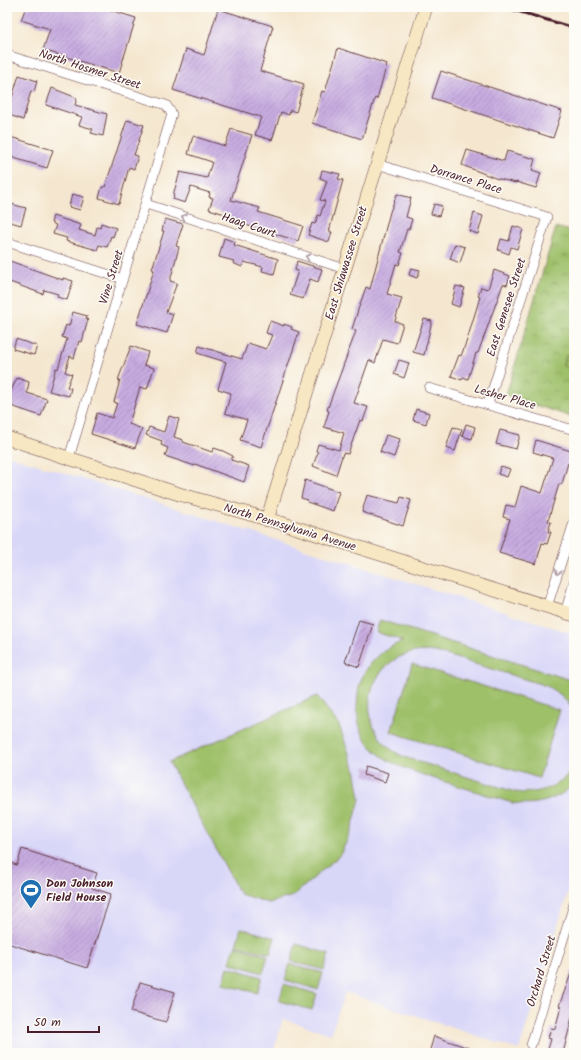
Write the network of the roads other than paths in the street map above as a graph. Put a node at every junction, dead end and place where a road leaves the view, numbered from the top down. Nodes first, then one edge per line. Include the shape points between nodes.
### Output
1 (426, 7) edge
2 (7, 55) edge
3 (166, 105) joint
4 (377, 164) junction
5 (146, 204) junction
6 (547, 217) joint
7 (7, 242) edge
8 (345, 268) junction
9 (123, 279) junction
10 (429, 388) dead end
11 (488, 404) junction
12 (574, 430) edge
13 (7, 438) edge
14 (69, 458) junction
15 (267, 520) junction
16 (574, 522) edge
17 (574, 582) edge
18 (547, 607) junction
19 (569, 614) edge
20 (574, 904) edge
21 (531, 1045) dead end

1 - 4 main road, East Shiawassee Street
2 - 3 street, North Hosmer Street
3 - 5 street, Vine Street via 172,114 171,121
4 - 6 street, Dorrance Place
4 - 8 main road, East Shiawassee Street
8 -> 5 street, Haag Court
5 - 9 street, Vine Street
6 - 11 street, East Genesee Street
7 - 9 street
8 - 15 main road, East Shiawassee Street
9 - 14 street, Vine Street
10 - 11 street, Lesher Place
11 - 12 street, Lesher Place
13 - 14 main road, North Pennsylvania Avenue
14 - 15 main road, North Pennsylvania Avenue
15 - 18 main road, North Pennsylvania Avenue
16 -> 18 street
17 - 19 street
18 - 19 main road, North Pennsylvania Avenue
20 - 21 street, Orchard Street

